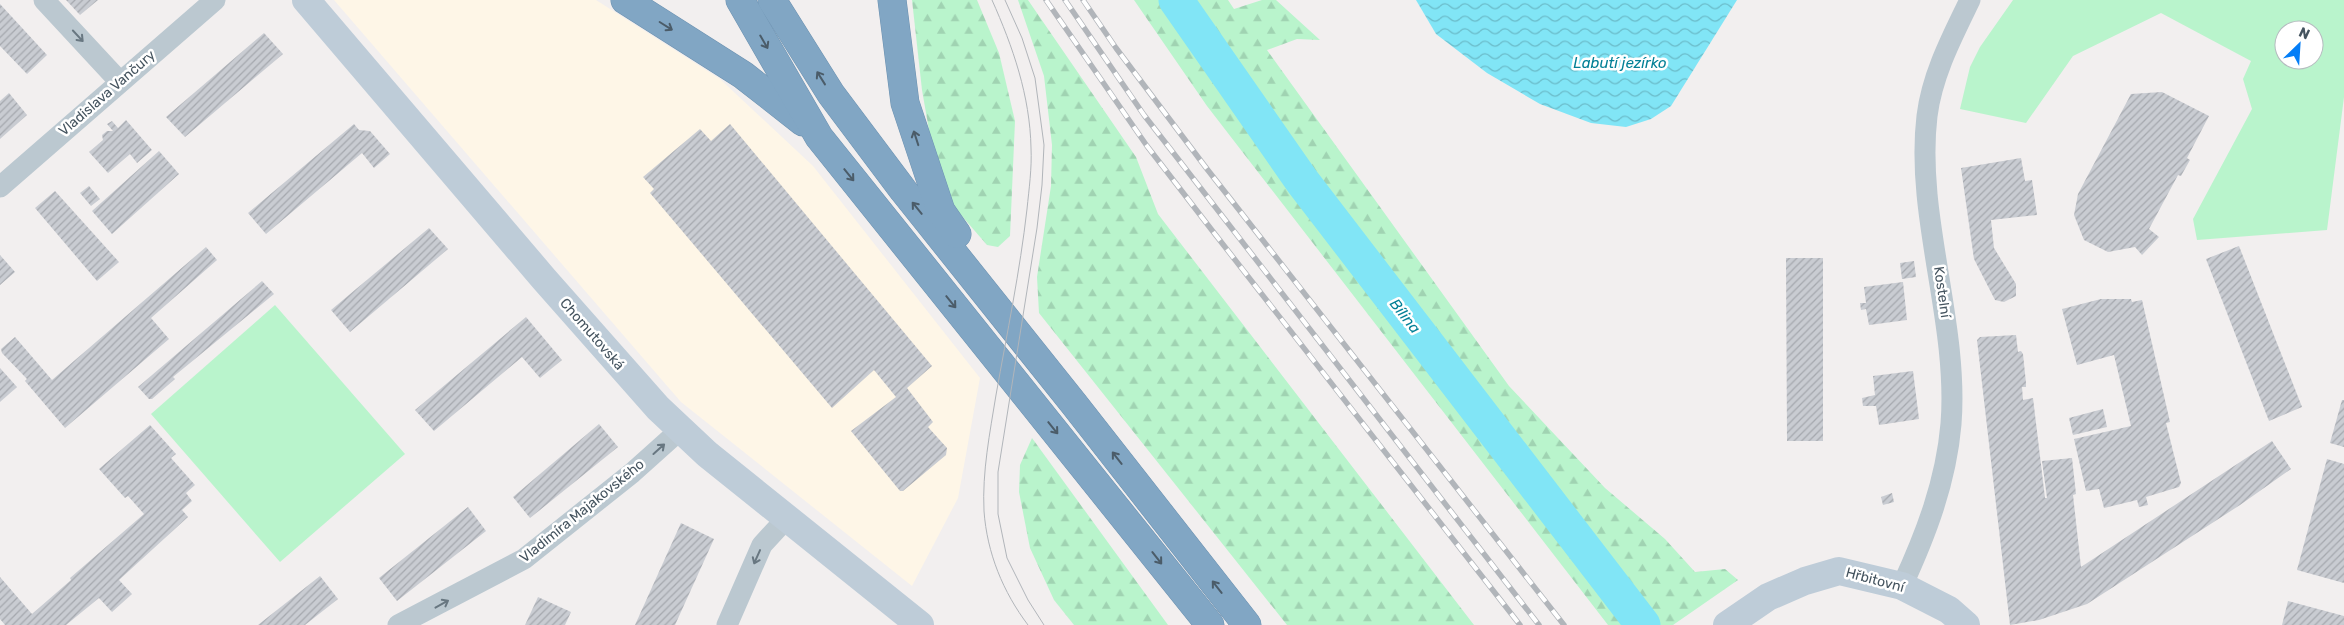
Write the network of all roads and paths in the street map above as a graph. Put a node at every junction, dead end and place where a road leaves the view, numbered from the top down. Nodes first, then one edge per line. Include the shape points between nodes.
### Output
1 (44, 0) edge
2 (215, 0) edge
3 (306, 0) edge
4 (625, 0) edge
5 (740, 0) edge
6 (772, 0) edge
7 (892, 0) edge
8 (1970, 0) edge
9 (120, 82) junction
10 (819, 137) junction
11 (0, 187) edge
12 (1074, 404) junction
13 (680, 430) junction
14 (786, 519) junction
15 (1902, 586) junction
16 (398, 625) edge
17 (727, 625) edge
18 (920, 625) edge
19 (1210, 625) edge
20 (1247, 625) edge
21 (1727, 625) edge
22 (1966, 625) edge

1 -> 9 street
2 - 9 street, Vladislava Vančury
3 - 13 street, Chomutovská via 544,279
4 -> 10 highway via 743,74
5 -> 10 highway
12 -> 6 highway via 831,94
12 -> 7 highway via 941,211 905,103
8 - 15 street, Kostelní via 1937,74 1927,116 1926,176 1951,371 1951,422 1938,498
9 - 11 street, Vladislava Vančury
10 -> 19 highway
20 -> 12 highway
13 - 14 street, Chomutovská
16 -> 13 street, Vladimíra Majakovského via 524,559 632,473
14 -> 17 street via 762,545
14 - 18 street, Chomutovská
15 - 21 street, Hřbitovní via 1840,571 1768,597
15 - 22 street, Hřbitovní via 1949,610

